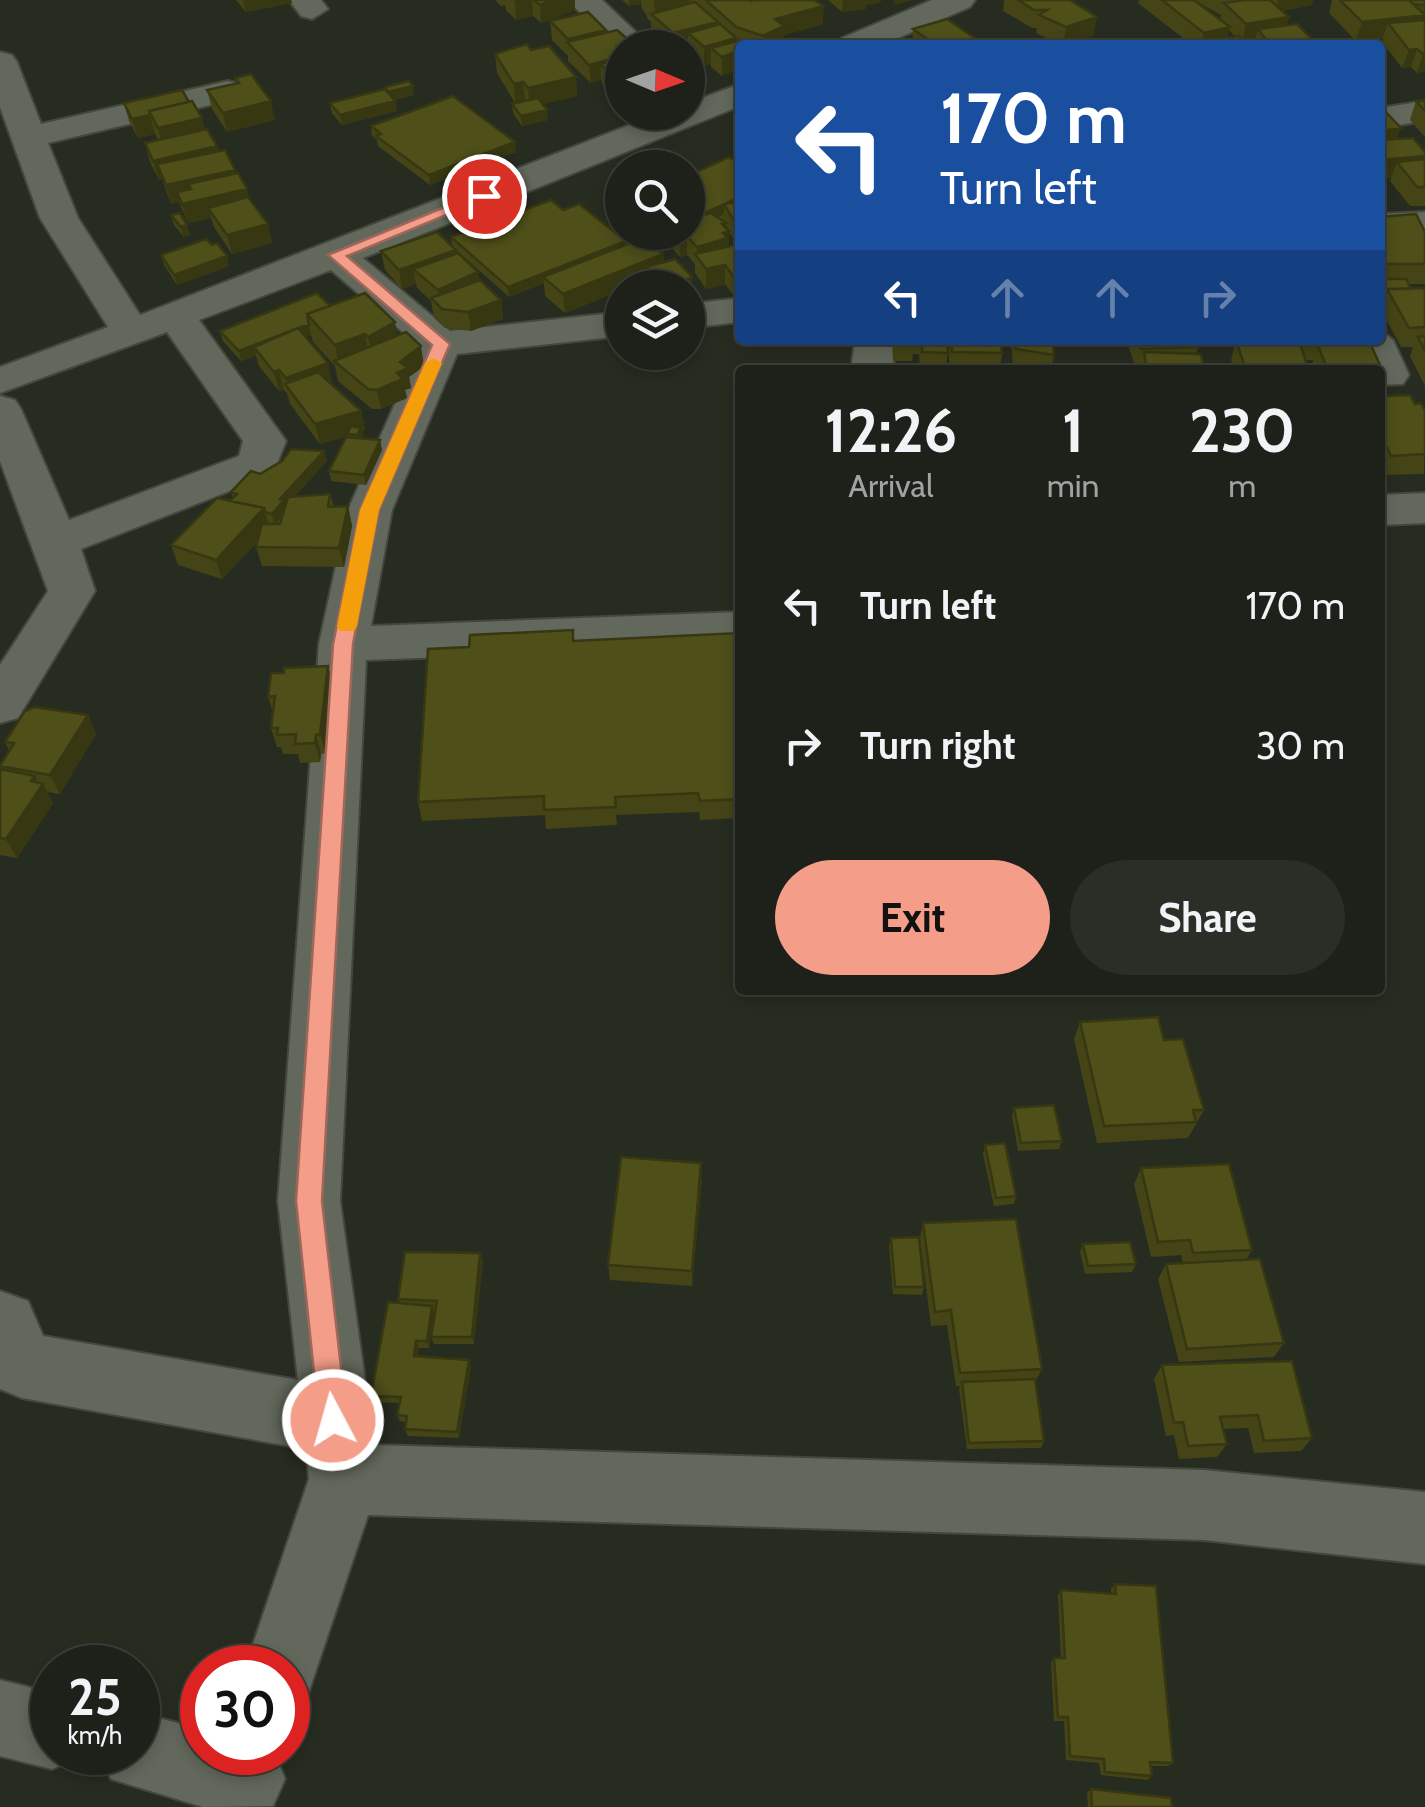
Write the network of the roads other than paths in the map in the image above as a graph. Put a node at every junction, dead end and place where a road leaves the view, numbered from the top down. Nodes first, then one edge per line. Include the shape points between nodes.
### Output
1 (959, 0) edge
2 (586, 15) edge
3 (609, 30) edge
4 (866, 40) edge
5 (0, 62) edge
6 (228, 91) edge
7 (735, 95) edge
8 (705, 99) edge
9 (1425, 111) edge
10 (1388, 127) edge
11 (627, 130) edge
12 (28, 137) junction
13 (1425, 222) edge
14 (1385, 225) edge
15 (336, 255) junction
16 (735, 311) edge
17 (705, 314) edge
18 (176, 316) junction
19 (605, 326) edge
20 (132, 334) junction
21 (441, 344) junction
22 (0, 381) edge
23 (0, 409) edge
24 (1425, 508) edge
25 (1385, 510) edge
26 (56, 542) junction
27 (735, 629) edge
28 (343, 644) junction
29 (0, 705) edge
30 (7, 1363) edge
31 (338, 1449) junction
32 (1425, 1528) edge
33 (288, 1645) edge
34 (0, 1718) edge
35 (30, 1726) edge
36 (160, 1758) edge
37 (246, 1779) edge

1 - 4 street
2 - 3 street
5 - 12 street
6 - 12 street
7 - 8 street
9 - 10 street
11 - 15 street
12 - 20 street via 59,218
13 - 14 street
15 - 18 street
15 - 21 street
16 - 17 street
18 - 20 street
18 - 26 street via 264,441 258,464
19 - 21 street
20 - 22 street
21 - 28 street via 370,510
23 - 26 street
24 - 25 street
26 - 29 street via 72,591
27 - 28 street
28 - 31 street via 309,1201
30 - 31 street
31 - 32 street via 1204,1505
31 - 33 street
34 - 35 street
36 - 37 street

